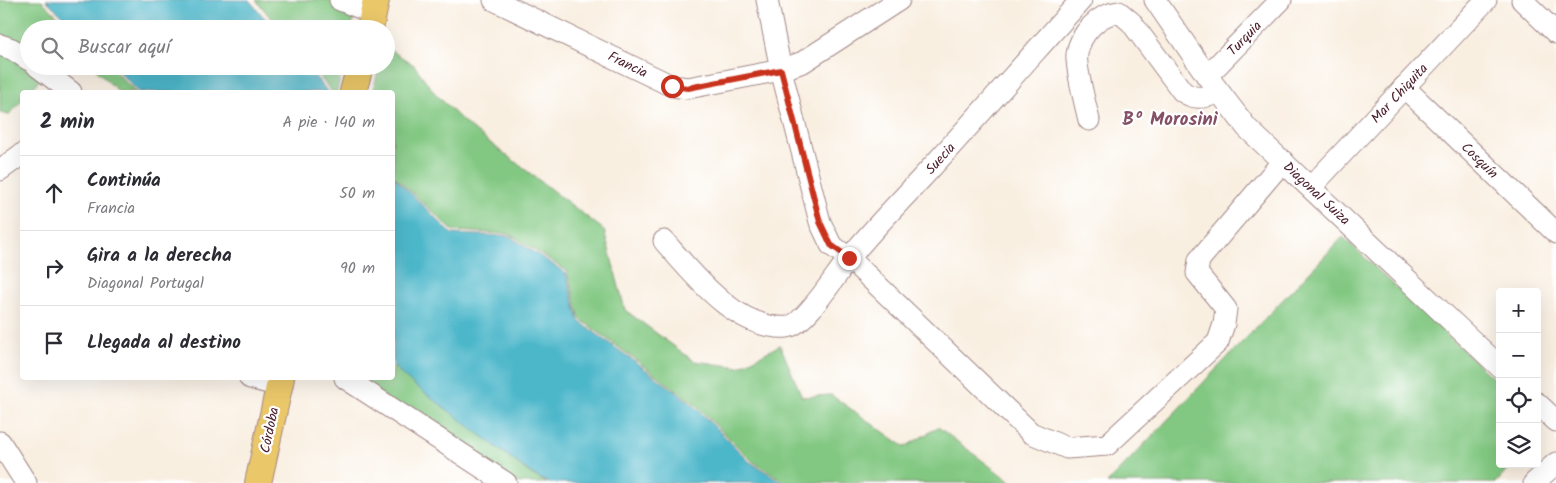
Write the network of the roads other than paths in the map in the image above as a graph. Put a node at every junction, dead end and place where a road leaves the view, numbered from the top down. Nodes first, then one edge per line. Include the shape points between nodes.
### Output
1 (340, 0) edge
2 (494, 0) edge
3 (767, 0) edge
4 (899, 0) edge
5 (1081, 0) edge
6 (1156, 0) edge
7 (1281, 0) edge
8 (1486, 0) edge
9 (1522, 0) edge
10 (1120, 6) edge
11 (373, 14) edge
12 (1556, 33) edge
13 (0, 45) edge
14 (20, 55) edge
15 (781, 70) junction
16 (49, 75) edge
17 (358, 75) edge
18 (1207, 76) junction
19 (1404, 87) junction
20 (68, 90) edge
21 (354, 90) edge
22 (1220, 93) junction
23 (1089, 120) dead end
24 (20, 155) edge
25 (1284, 161) junction
26 (0, 170) edge
27 (1311, 187) junction
28 (1556, 233) edge
29 (664, 241) dead end
30 (849, 258) junction
31 (1496, 364) edge
32 (265, 380) edge
33 (348, 380) edge
34 (280, 382) edge
35 (1541, 407) edge
36 (1556, 421) edge
37 (0, 442) edge
38 (1556, 463) edge
39 (22, 482) edge
40 (258, 483) edge
41 (506, 483) edge
42 (1534, 483) edge

1 - 11 street
2 - 15 street, Francia via 672,86 688,88
3 - 15 street
4 - 15 street, Francia via 803,62
5 - 30 street, Suecia
6 - 18 street, Diagonal Suiza
7 - 18 street, Turquia
8 - 19 street, Mar Chiquita
9 - 12 street
10 - 22 street via 1182,91 1190,97 1200,98
10 - 23 street via 1099,18 1088,31 1077,54
13 - 14 street
15 - 30 street via 820,222 831,245
16 - 20 street
17 - 21 main road
18 - 22 street, Diagonal Suiza
19 - 27 street, Mar Chiquita
19 - 28 street, Cosquín
22 - 25 street, Diagonal Suiza via 1247,128
24 - 26 street
25 - 27 street, Diagonal Suiza
25 - 30 street via 1199,260 1197,273 1226,309 1218,342 1107,445 1067,448 1031,433
27 - 31 street, Diagonal Suiza
29 - 30 street, Suecia via 695,277 730,308 775,327 790,327 802,319
32 - 34 street
33 - 41 street
34 - 40 main road, Córdoba
35 - 36 street
37 - 39 street
38 - 42 street

